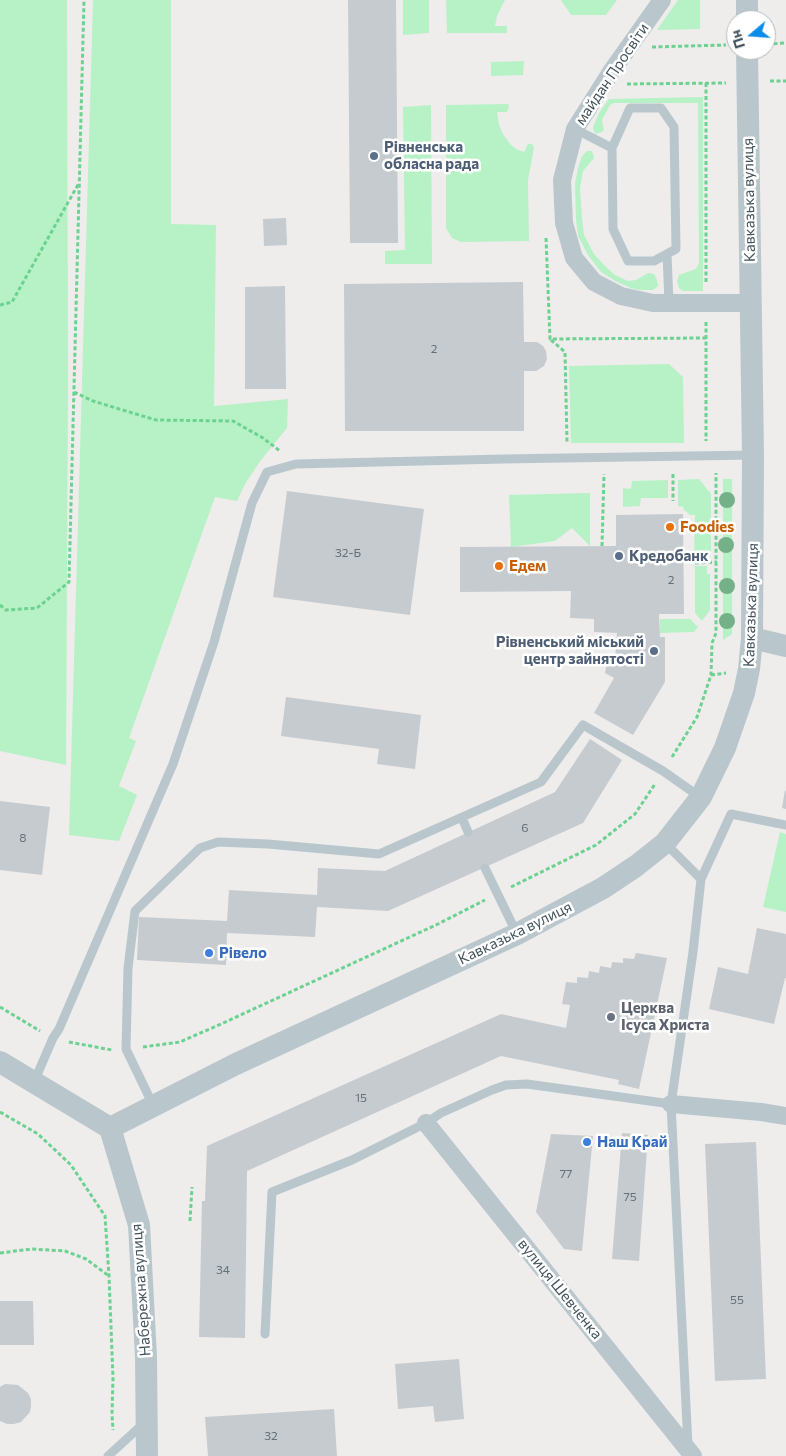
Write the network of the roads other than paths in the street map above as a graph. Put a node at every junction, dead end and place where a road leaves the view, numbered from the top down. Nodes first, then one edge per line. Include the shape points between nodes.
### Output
1 (662, 0) edge
2 (739, 60) edge
3 (575, 129) junction
4 (612, 148) junction
5 (667, 254) junction
6 (669, 303) junction
7 (750, 303) junction
8 (753, 455) junction
9 (752, 638) junction
10 (786, 646) edge
11 (701, 797) junction
12 (462, 818) junction
13 (786, 825) edge
14 (468, 832) dead end
15 (665, 843) junction
16 (484, 868) dead end
17 (700, 879) junction
18 (518, 934) junction
19 (0, 1062) edge
20 (34, 1082) junction
21 (671, 1104) junction
22 (154, 1106) junction
23 (786, 1116) edge
24 (426, 1123) junction
25 (110, 1128) junction
26 (265, 1334) dead end
27 (147, 1421) junction
28 (111, 1453) edge
29 (691, 1453) edge
30 (147, 1456) edge

1 - 3 street, майдан Просвіти
2 - 7 street, Кавказька вулиця
3 - 4 lane
3 - 6 street, майдан Просвіти via 562,180 564,223 574,258 594,282 621,296
4 - 5 lane via 613,230 628,261 654,261
4 - 5 lane via 630,108 661,108 674,127 676,249
5 - 6 lane
6 - 7 street, майдан Просвіти
7 - 8 street, Кавказька вулиця
8 - 9 street, Кавказька вулиця
8 - 20 lane via 296,464 267,472 252,503 214,642 173,764
9 - 10 street
9 - 11 street, Кавказька вулиця via 744,693 725,748
11 - 12 lane via 583,725 541,782
11 - 15 street, Кавказька вулиця
12 - 14 lane
12 - 22 lane via 379,854 218,842 200,848 135,911 128,968 126,1049
13 - 17 lane via 731,814
15 - 17 lane
15 - 18 street, Кавказька вулиця via 603,888
16 - 18 lane
17 - 21 lane
18 - 22 street, Кавказька вулиця via 236,1064
19 - 20 street
20 - 25 street
21 - 23 street
21 - 24 lane via 526,1084 506,1085 441,1112
21 - 29 lane
22 - 25 street, Кавказька вулиця
24 - 26 lane via 352,1160 272,1192
24 - 29 street, вулиця Шевченка
25 - 27 street, Набережна вулиця via 139,1225
27 - 28 lane
27 - 30 street, Набережна вулиця

